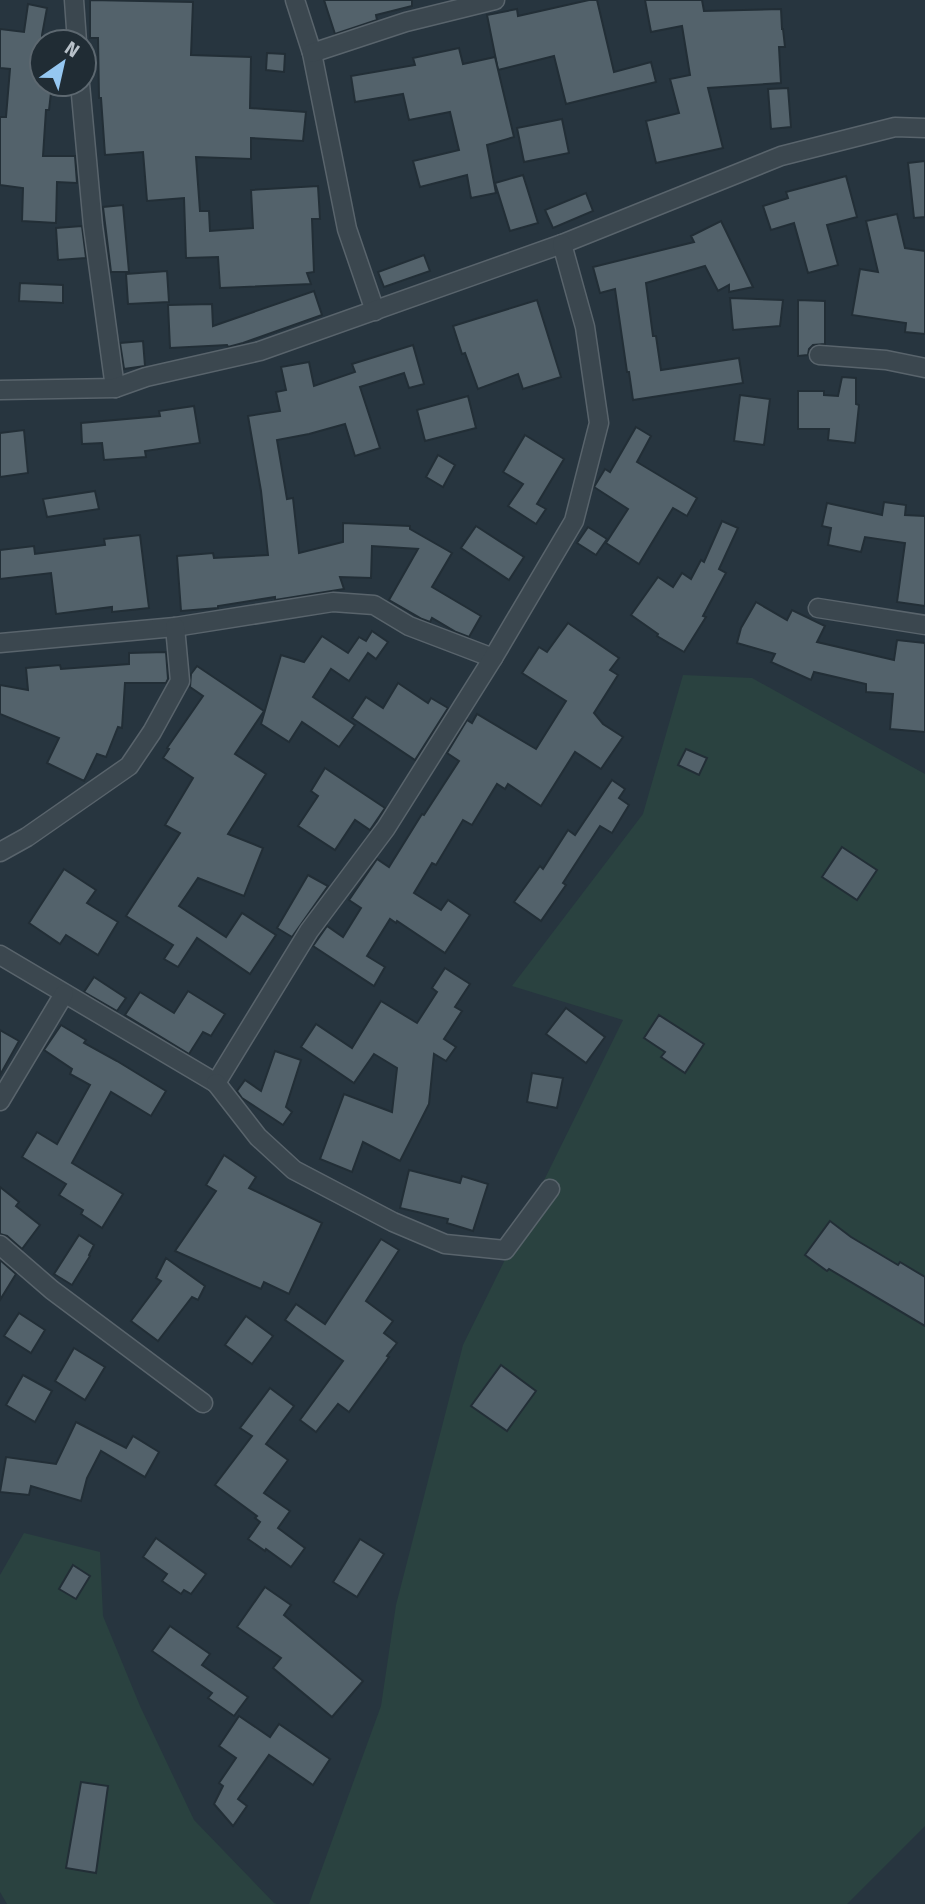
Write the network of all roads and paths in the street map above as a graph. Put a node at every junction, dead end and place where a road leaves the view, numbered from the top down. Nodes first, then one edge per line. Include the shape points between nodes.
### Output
1 (74, 0) edge
2 (295, 0) edge
3 (495, 0) edge
4 (76, 28) edge
5 (312, 53) junction
6 (81, 98) edge
7 (925, 128) edge
8 (562, 244) junction
9 (375, 311) junction
10 (820, 355) dead end
11 (925, 368) edge
12 (115, 388) junction
13 (0, 390) edge
14 (818, 608) dead end
15 (925, 625) edge
16 (175, 627) junction
17 (0, 643) edge
18 (493, 658) junction
19 (0, 852) edge
20 (0, 955) edge
21 (64, 994) junction
22 (216, 1083) junction
23 (0, 1101) edge
24 (550, 1189) dead end
25 (0, 1245) edge
26 (203, 1403) dead end

1 - 4 street
2 - 5 street
3 - 5 street via 406,22
5 - 9 street via 347,229
6 - 12 street
7 - 8 street via 895,127 781,156
8 - 9 street
8 - 18 street via 584,327 599,423 574,521
9 - 12 street via 260,351
10 - 11 street
12 - 13 street
14 - 15 street
16 - 17 street
16 - 18 street via 333,602 374,605 409,626
16 - 19 street via 180,681 129,766
18 - 22 street via 386,828 309,931
20 - 21 street
21 - 22 street
21 - 23 street
22 - 24 street via 258,1137 294,1170 445,1244 505,1250
25 - 26 street via 52,1290

